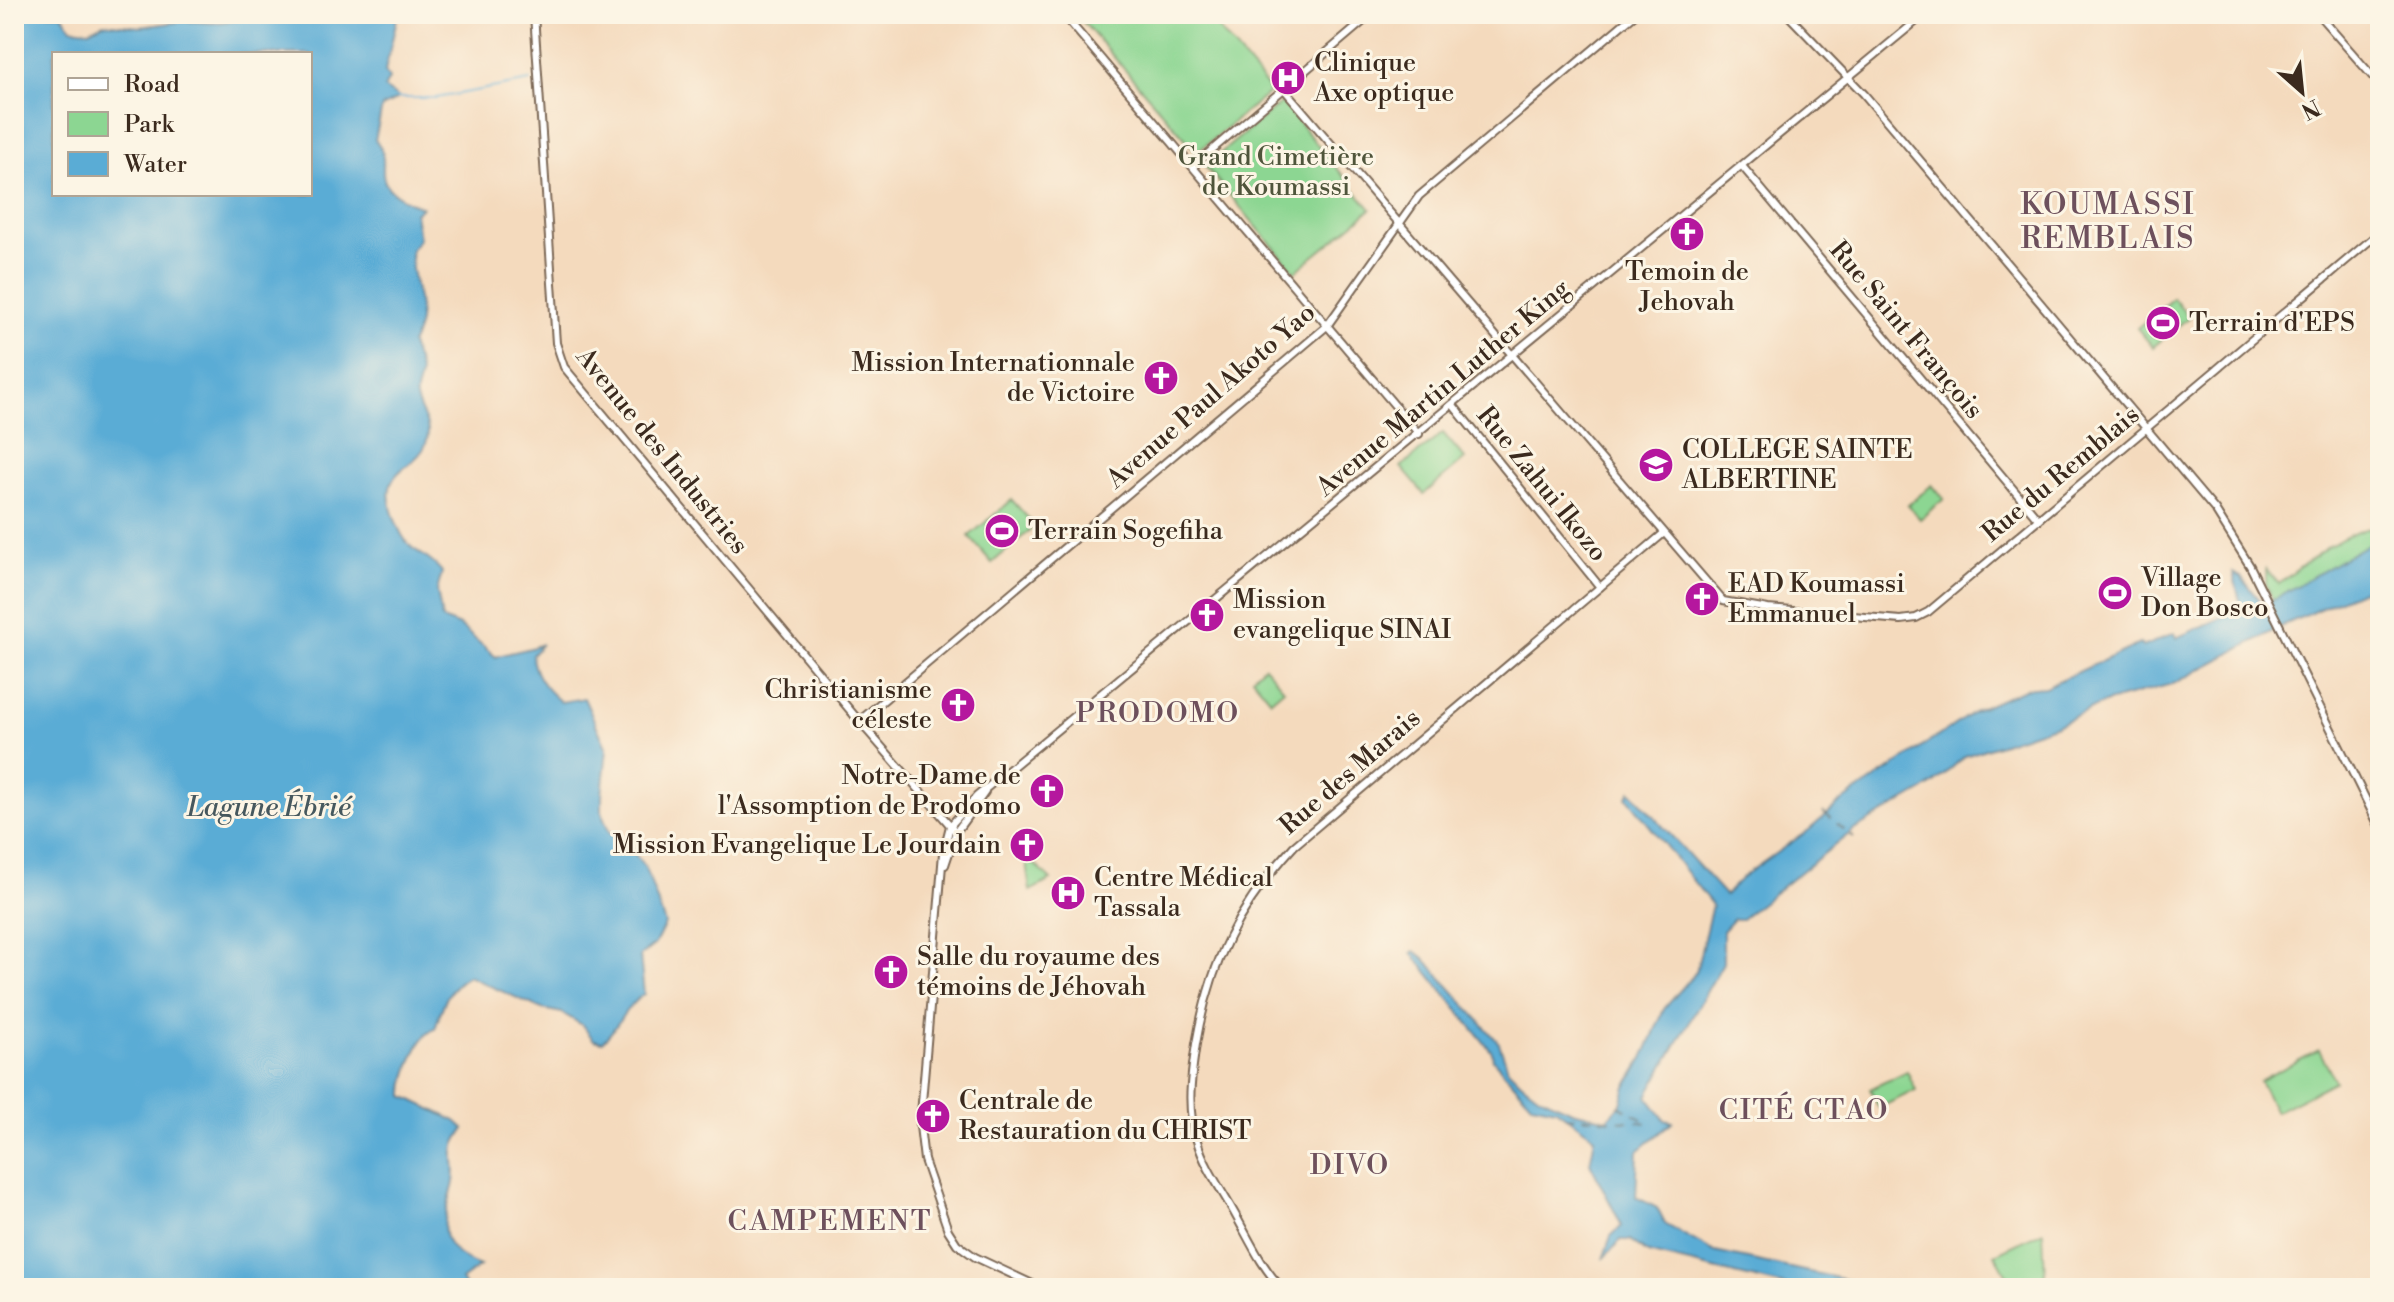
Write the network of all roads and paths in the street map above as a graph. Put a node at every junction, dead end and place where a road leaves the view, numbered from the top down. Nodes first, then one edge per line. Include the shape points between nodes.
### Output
1 (534, 14) edge
2 (1063, 14) edge
3 (1372, 14) edge
4 (1635, 14) edge
5 (1787, 14) edge
6 (1925, 14) edge
7 (2318, 14) edge
8 (1849, 79) junction
9 (2380, 85) edge
10 (1284, 89) junction
11 (1193, 166) junction
12 (1742, 166) junction
13 (1400, 223) junction
14 (2380, 232) edge
15 (1327, 326) junction
16 (1513, 356) junction
17 (1453, 405) junction
18 (2147, 427) junction
19 (1419, 434) junction
20 (2039, 520) junction
21 (1664, 533) junction
22 (1600, 587) junction
23 (859, 721) junction
24 (2380, 828) edge
25 (953, 829) junction
26 (1041, 1288) edge
27 (1282, 1288) edge

1 - 23 street, Avenue des Industries via 560,360
2 - 11 street
3 - 10 street
4 - 13 street, Avenue Paul Akoto Yao via 1419,196
5 - 8 street
6 - 8 street, Avenue Martin Luther King
7 - 9 street
8 - 12 street, Avenue Martin Luther King
8 - 18 street
10 - 11 street
10 - 13 street
11 - 15 street
12 - 16 street, Avenue Martin Luther King
12 - 20 street, Rue Saint François
13 - 15 street, Avenue Paul Akoto Yao
13 - 16 street
14 - 18 street, Rue du Remblais
15 - 19 street
15 - 23 street, Avenue Paul Akoto Yao
16 - 17 street, Avenue Martin Luther King
16 - 21 street
17 - 19 street, Avenue Martin Luther King
17 - 22 street, Rue Zahui Ikozo
18 - 20 street, Rue du Remblais
18 - 24 street via 2215,510 2250,566
19 - 25 street, Avenue Martin Luther King via 985,792
20 - 21 street, Rue du Remblais via 1916,618 1768,609 1723,601
21 - 22 street, Rue des Marais
22 - 27 street, Rue des Marais via 1294,846 1261,883 1227,937 1202,1011 1190,1084 1191,1114 1204,1160
23 - 25 street, Avenue des Industries
25 - 26 street, Avenue Martin Luther King via 943,873 920,1126 924,1160 957,1244

